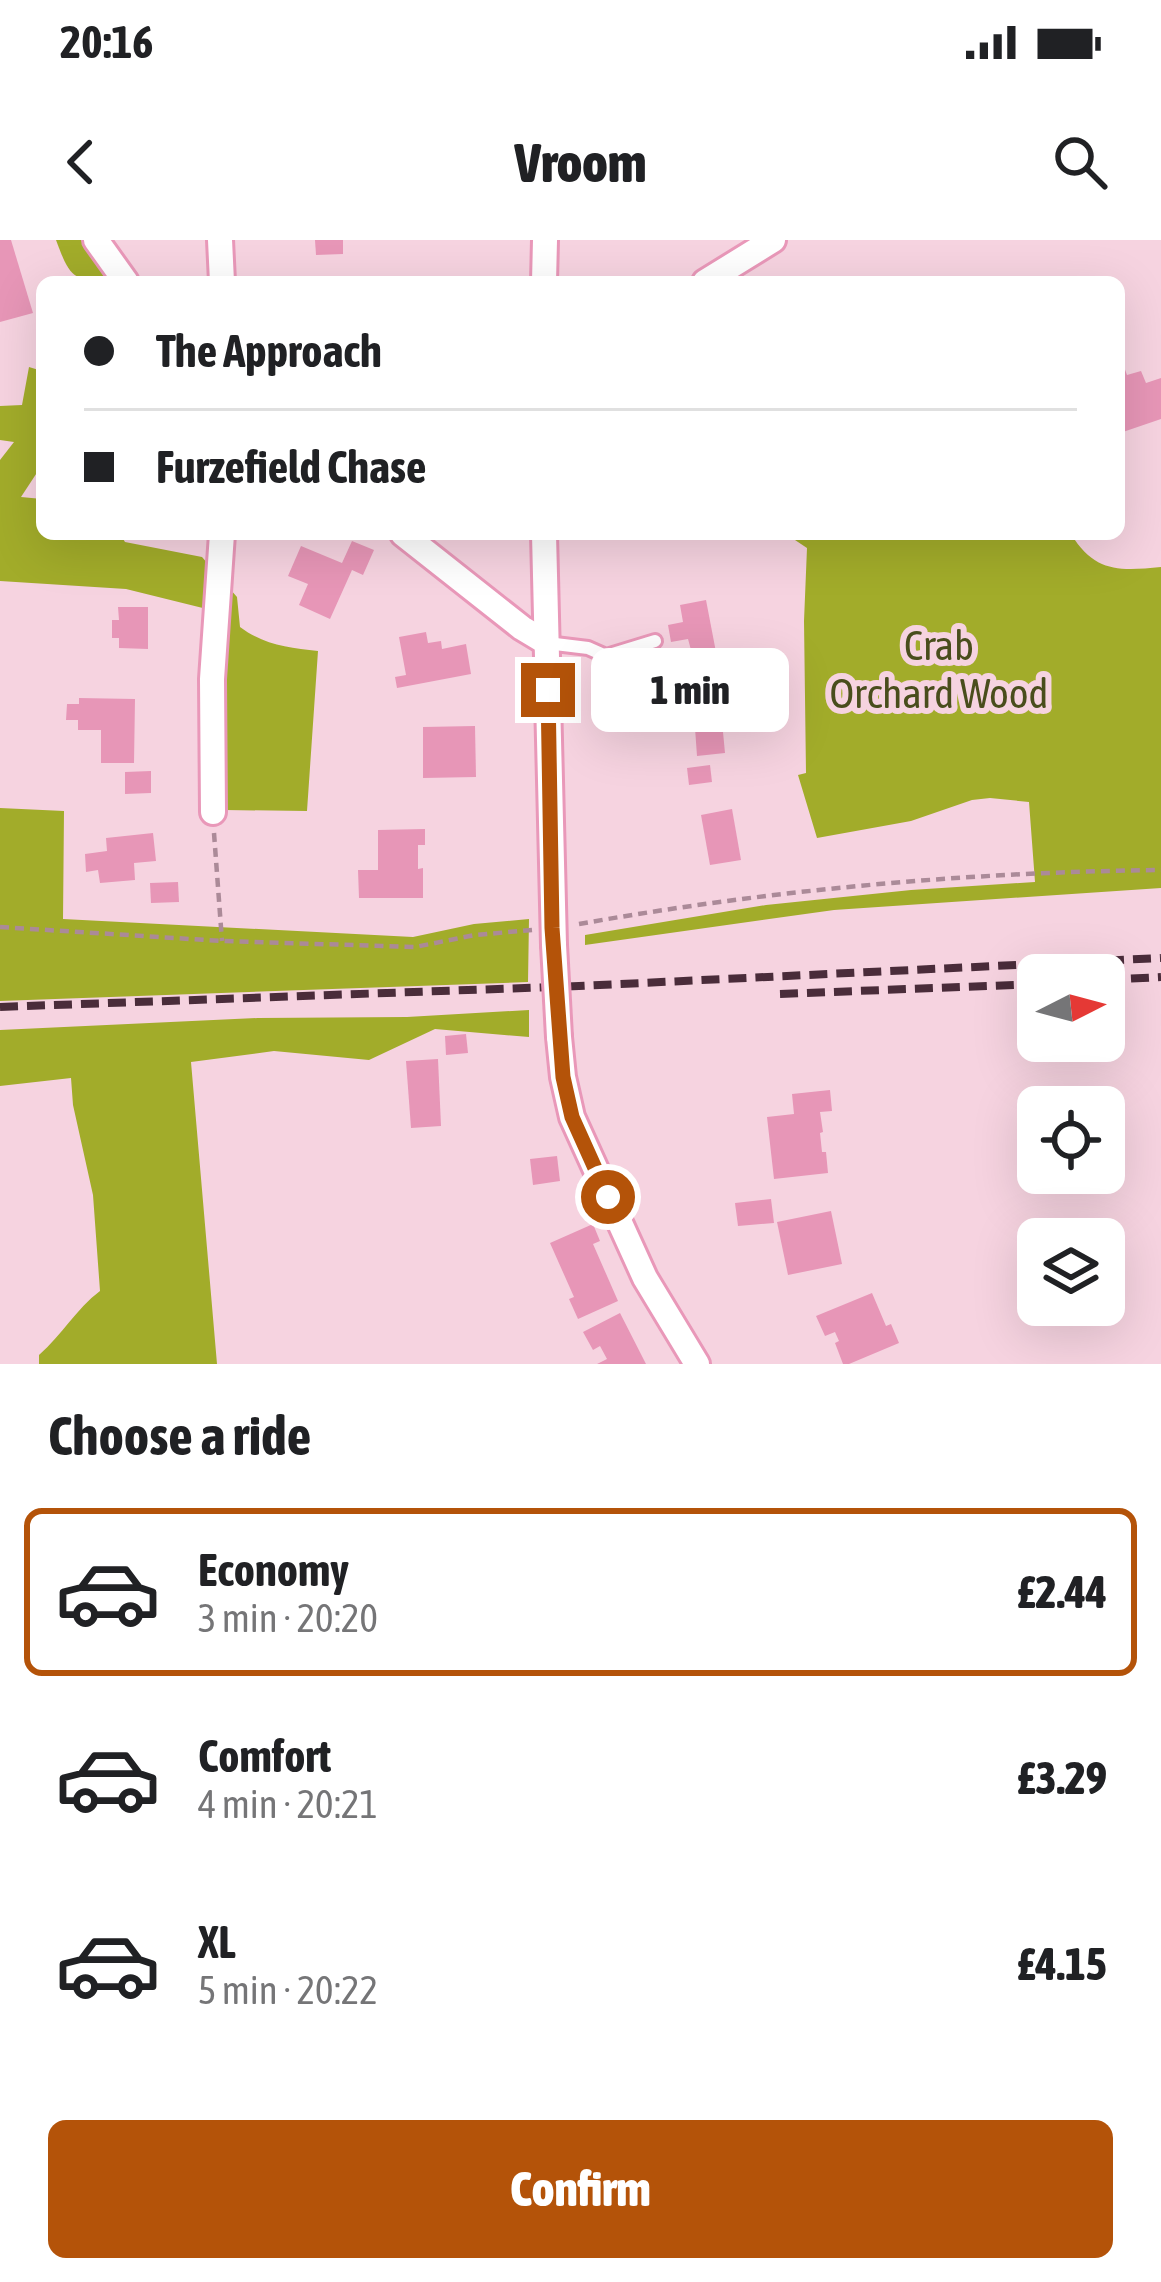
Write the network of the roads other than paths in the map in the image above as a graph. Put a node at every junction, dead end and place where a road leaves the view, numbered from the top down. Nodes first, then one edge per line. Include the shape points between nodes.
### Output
1 (96, 240) edge
2 (220, 240) edge
3 (545, 240) edge
4 (773, 240) edge
5 (122, 276) edge
6 (222, 276) edge
7 (544, 276) edge
8 (715, 276) edge
9 (222, 540) edge
10 (411, 540) edge
11 (544, 540) edge
12 (656, 641) dead end
13 (547, 643) junction
14 (213, 812) road end
15 (698, 1364) edge

1 - 5 street
2 - 6 street
3 - 7 street
4 - 8 street
9 - 14 street
10 - 13 street
11 - 13 street
12 - 13 lane via 606,656
13 - 15 street, bridge via 563,1077 572,1117 645,1278

